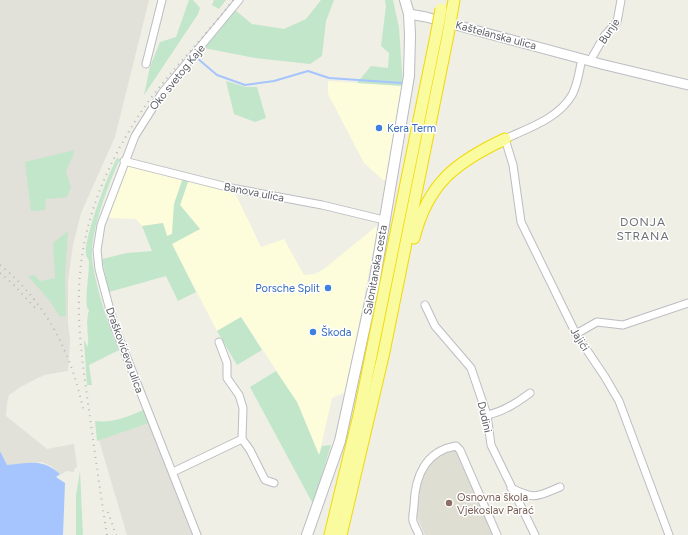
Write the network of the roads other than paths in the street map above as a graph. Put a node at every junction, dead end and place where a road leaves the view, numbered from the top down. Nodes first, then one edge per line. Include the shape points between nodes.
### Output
1 (162, 0) edge
2 (239, 0) edge
3 (405, 0) edge
4 (621, 0) edge
5 (447, 5) edge
6 (409, 14) junction
7 (586, 60) junction
8 (146, 64) dead end
9 (688, 85) edge
10 (504, 139) junction
11 (124, 161) junction
12 (384, 220) junction
13 (401, 266) junction
14 (688, 303) edge
15 (425, 305) dead end
16 (576, 334) junction
17 (218, 342) dead end
18 (530, 393) dead end
19 (487, 415) junction
20 (242, 439) junction
21 (174, 472) junction
22 (274, 483) dead end
23 (560, 487) dead end
24 (511, 488) junction
25 (197, 535) edge
26 (307, 535) edge
27 (330, 535) edge
28 (341, 535) edge
29 (419, 535) edge
30 (497, 535) edge
31 (535, 535) edge
32 (669, 535) edge

1 - 8 street
2 - 11 street, Oko svetog Kaje via 162,93 135,136
3 - 6 main road, Salonitanska cesta
4 - 7 street, Bunje via 617,22
5 - 13 highway, bridge via 448,35
5 - 27 highway, bridge via 437,31 359,415
6 - 7 street, Kaštelanska ulica
6 - 12 main road, Salonitanska cesta via 410,76
7 - 9 street, Kaštelanska ulica
7 - 10 street via 576,86 563,106 545,120
10 - 13 highway via 465,160 440,182 426,204 408,260
10 - 16 street, Jajići via 513,164 521,222
11 - 12 street, Banova ulica via 231,188
11 - 21 street, Draškovićeva ulica via 101,225 96,250 98,269 116,331
12 - 26 main road, Salonitanska cesta via 374,284 340,441
13 - 28 highway via 370,419
14 - 16 street via 623,326 597,322
15 - 19 street, Dudini via 435,326 471,368
16 - 32 street, Jajići via 619,402
17 - 20 street via 226,363 227,378 239,395 243,408
18 - 19 street via 498,413
19 - 24 street, Dudini via 491,445
20 - 21 street
20 - 22 street via 265,480
21 - 25 street, Draškovićeva ulica
23 - 24 street via 535,497
24 - 31 street, Dudini
29 - 30 street via 413,520 414,492 422,467 431,457 456,446

